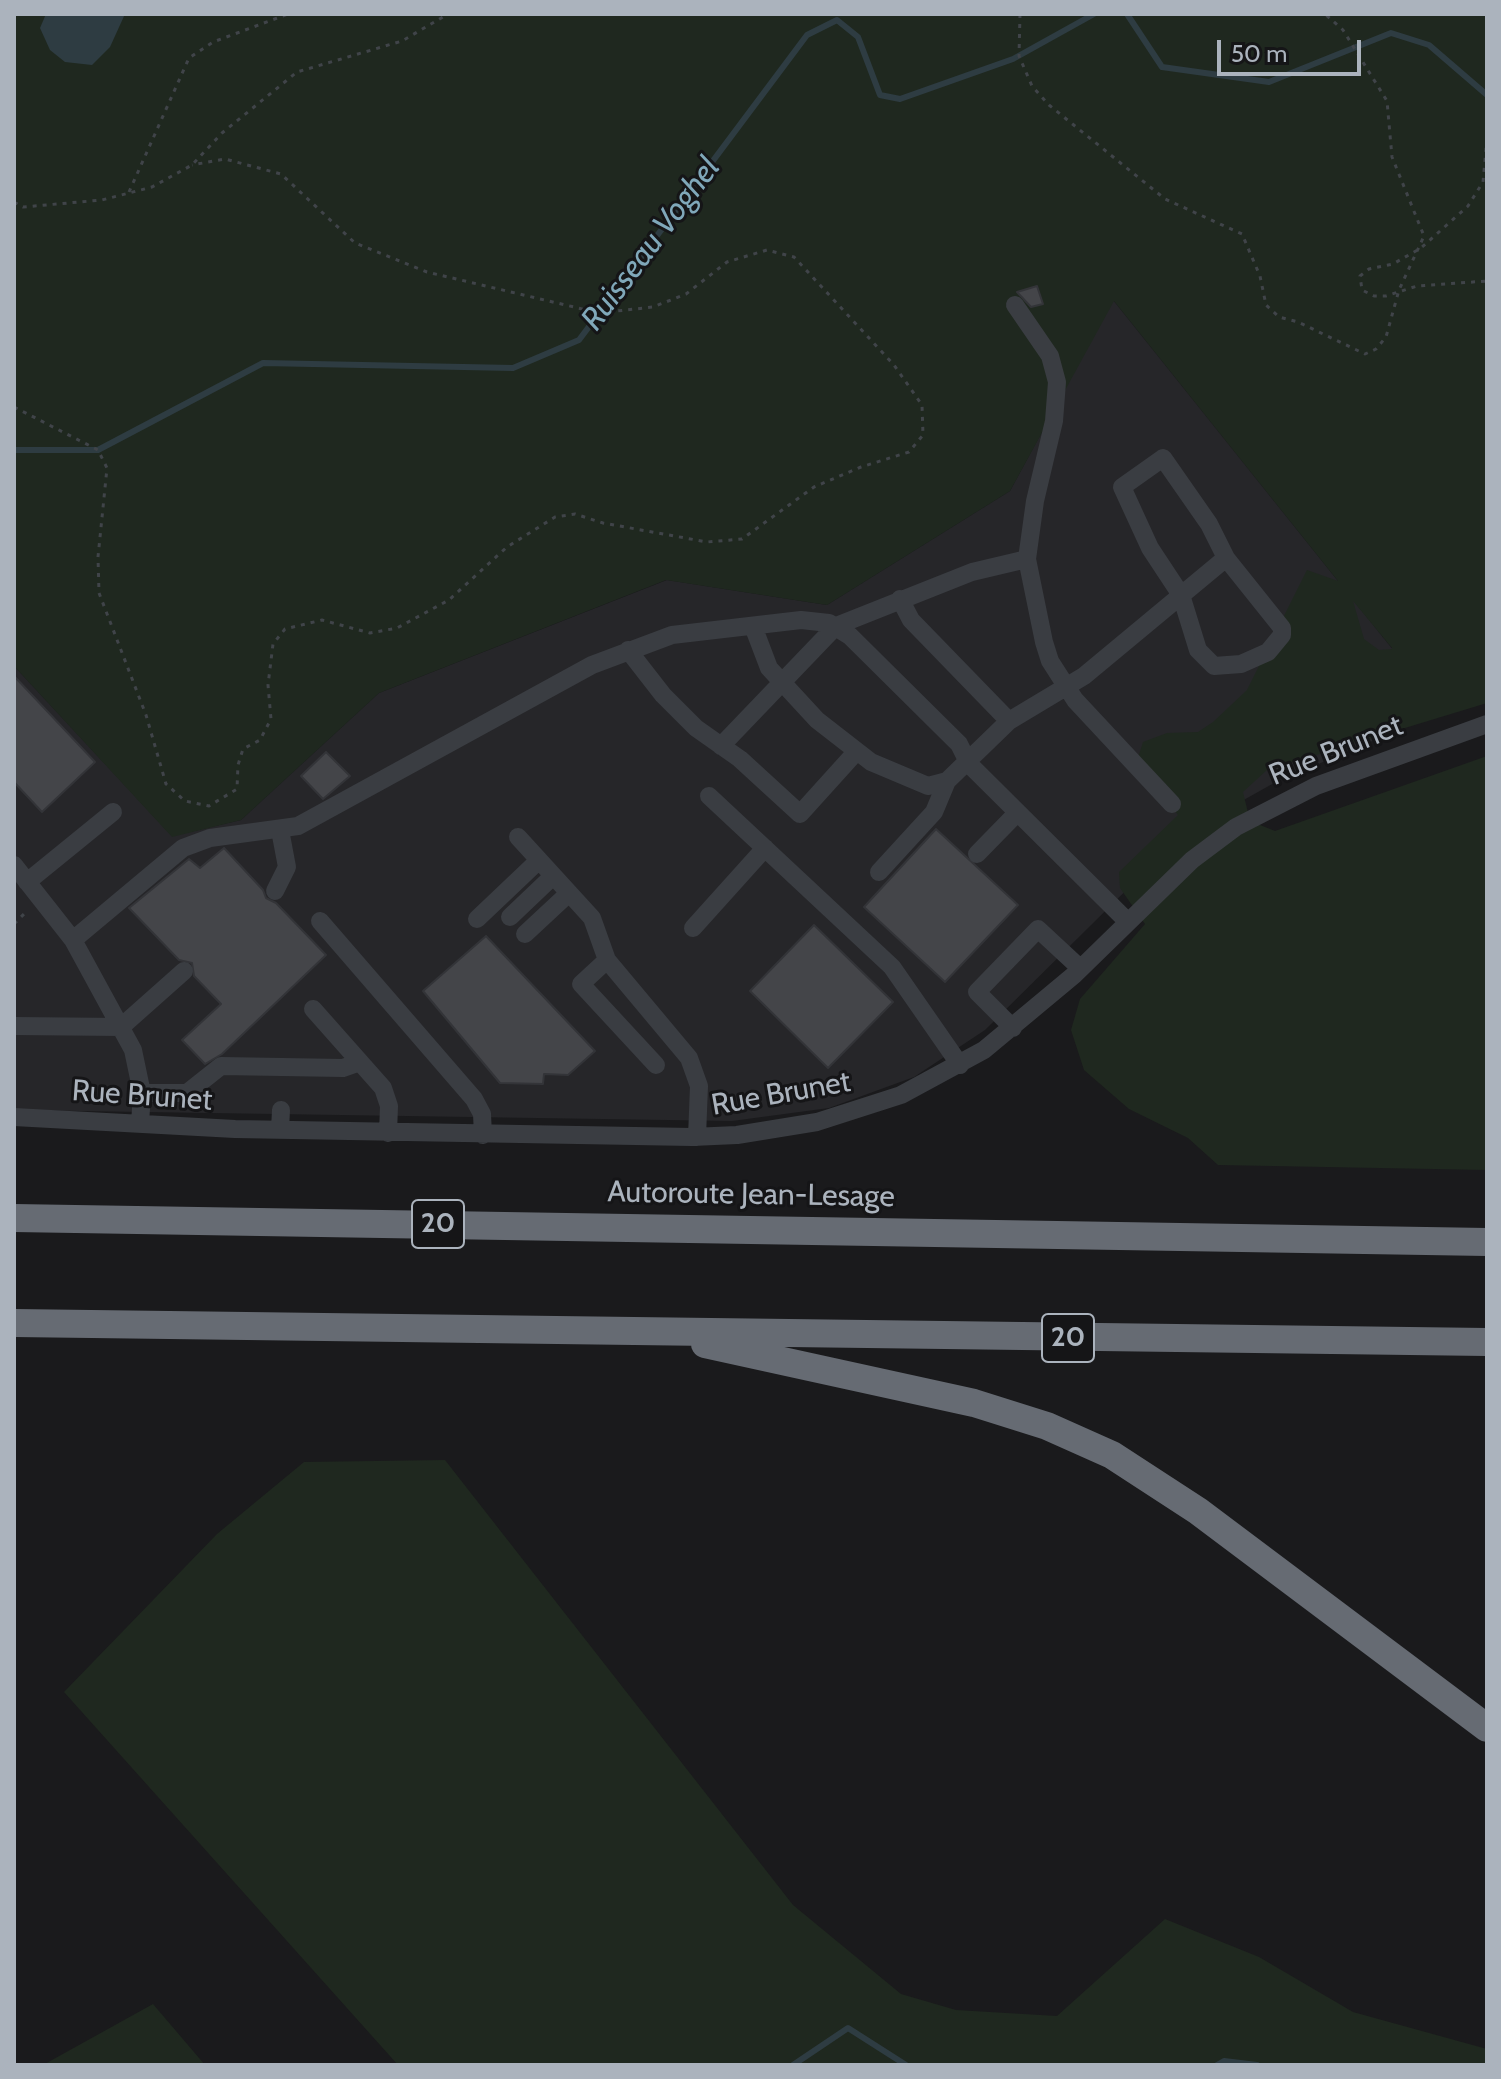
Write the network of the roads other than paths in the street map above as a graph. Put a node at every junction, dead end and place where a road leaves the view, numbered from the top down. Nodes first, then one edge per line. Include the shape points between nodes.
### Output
1 (1015, 305) dead end
2 (1226, 558) junction
3 (1027, 559) junction
4 (1181, 595) junction
5 (900, 599) junction
6 (753, 626) junction
7 (836, 626) junction
8 (628, 650) junction
9 (780, 682) junction
10 (1064, 686) junction
11 (1009, 721) junction
12 (1487, 724) edge
13 (721, 746) junction
14 (856, 752) junction
15 (969, 764) junction
16 (947, 781) junction
17 (709, 796) dead end
18 (1172, 804) dead end
19 (113, 812) dead end
20 (1017, 813) junction
21 (280, 830) junction
22 (518, 837) dead end
23 (765, 848) junction
24 (977, 854) dead end
25 (537, 862) junction
26 (14, 865) edge
27 (879, 872) dead end
28 (552, 877) junction
29 (27, 882) junction
30 (275, 891) dead end
31 (568, 894) junction
32 (510, 917) dead end
33 (477, 919) dead end
34 (320, 921) dead end
35 (1128, 922) junction
36 (693, 928) dead end
37 (525, 934) dead end
38 (73, 940) junction
39 (607, 960) junction
40 (1080, 968) junction
41 (184, 971) dead end
42 (313, 1009) dead end
43 (14, 1026) edge
44 (121, 1027) junction
45 (1013, 1028) junction
46 (665, 1030) junction
47 (642, 1050) junction
48 (360, 1062) junction
49 (656, 1065) dead end
50 (960, 1065) junction
51 (142, 1093) junction
52 (281, 1110) dead end
53 (14, 1117) edge
54 (140, 1124) junction
55 (280, 1130) junction
56 (388, 1133) junction
57 (483, 1135) junction
58 (697, 1137) junction
59 (14, 1218) edge
60 (1487, 1229) edge
61 (1419, 1240) junction
62 (1487, 1242) edge
63 (14, 1323) edge
64 (649, 1332) junction
65 (1487, 1342) edge
66 (1487, 1728) edge

1 - 3 street via 1050,356 1057,382
2 - 4 street
2 - 4 street via 1282,628 1268,652 1229,667 1214,666 1205,660 1188,627
2 - 4 street via 1193,498 1163,458 1122,487 1150,548
3 - 5 street via 972,572
3 - 10 street via 1044,642
4 - 10 street via 1084,676
5 - 7 street
5 - 11 street via 911,620
6 - 7 street via 817,620
6 - 8 street via 672,635
6 - 9 street via 759,650
7 - 9 street
7 - 15 street via 959,744
8 - 13 street via 663,695
8 - 21 street via 318,817
9 - 13 street
9 - 14 street
10 - 11 street
10 - 18 street
11 - 15 street
12 - 35 street, Rue Brunet via 1340,776 1252,817 1209,846
13 - 14 street via 800,814
14 - 16 street via 918,784
15 - 16 street
15 - 20 street
16 - 27 street via 934,812
17 - 23 street
19 - 29 street
20 - 24 street
20 - 35 street
21 - 30 street via 287,867
21 - 38 street via 210,838 183,848
22 - 25 street
23 - 36 street
23 - 50 street via 898,974
25 - 28 street
25 - 33 street
26 - 29 street
28 - 31 street
28 - 32 street
29 - 38 street
31 - 37 street
31 - 39 street via 592,918
34 - 57 street via 474,1099 482,1114
35 - 40 street, Rue Brunet
38 - 44 street
39 - 46 street
39 - 47 street via 581,984
40 - 45 street, Rue Brunet
40 - 45 street via 1038,929 977,992
41 - 44 street
42 - 48 street
43 - 44 street
44 - 51 street via 137,1058
45 - 50 street, Rue Brunet
46 - 47 street
46 - 58 street via 697,1074
47 - 49 street
48 - 51 street via 343,1068 225,1065 187,1093
48 - 56 street via 388,1097
50 - 58 street, Rue Brunet via 901,1095 836,1117
51 - 54 street
52 - 55 street
53 - 54 street, Rue Brunet
54 - 55 street, Rue Brunet
55 - 56 street, Rue Brunet
56 - 57 street, Rue Brunet
57 - 58 street, Rue Brunet
59 - 61 highway, Autoroute Jean-Lesage / 20
60 - 61 highway
61 - 62 highway, Autoroute Jean-Lesage / 20
63 - 64 highway, 20
64 - 65 highway, 20
64 - 66 highway via 974,1403 1047,1426 1112,1455 1188,1503

